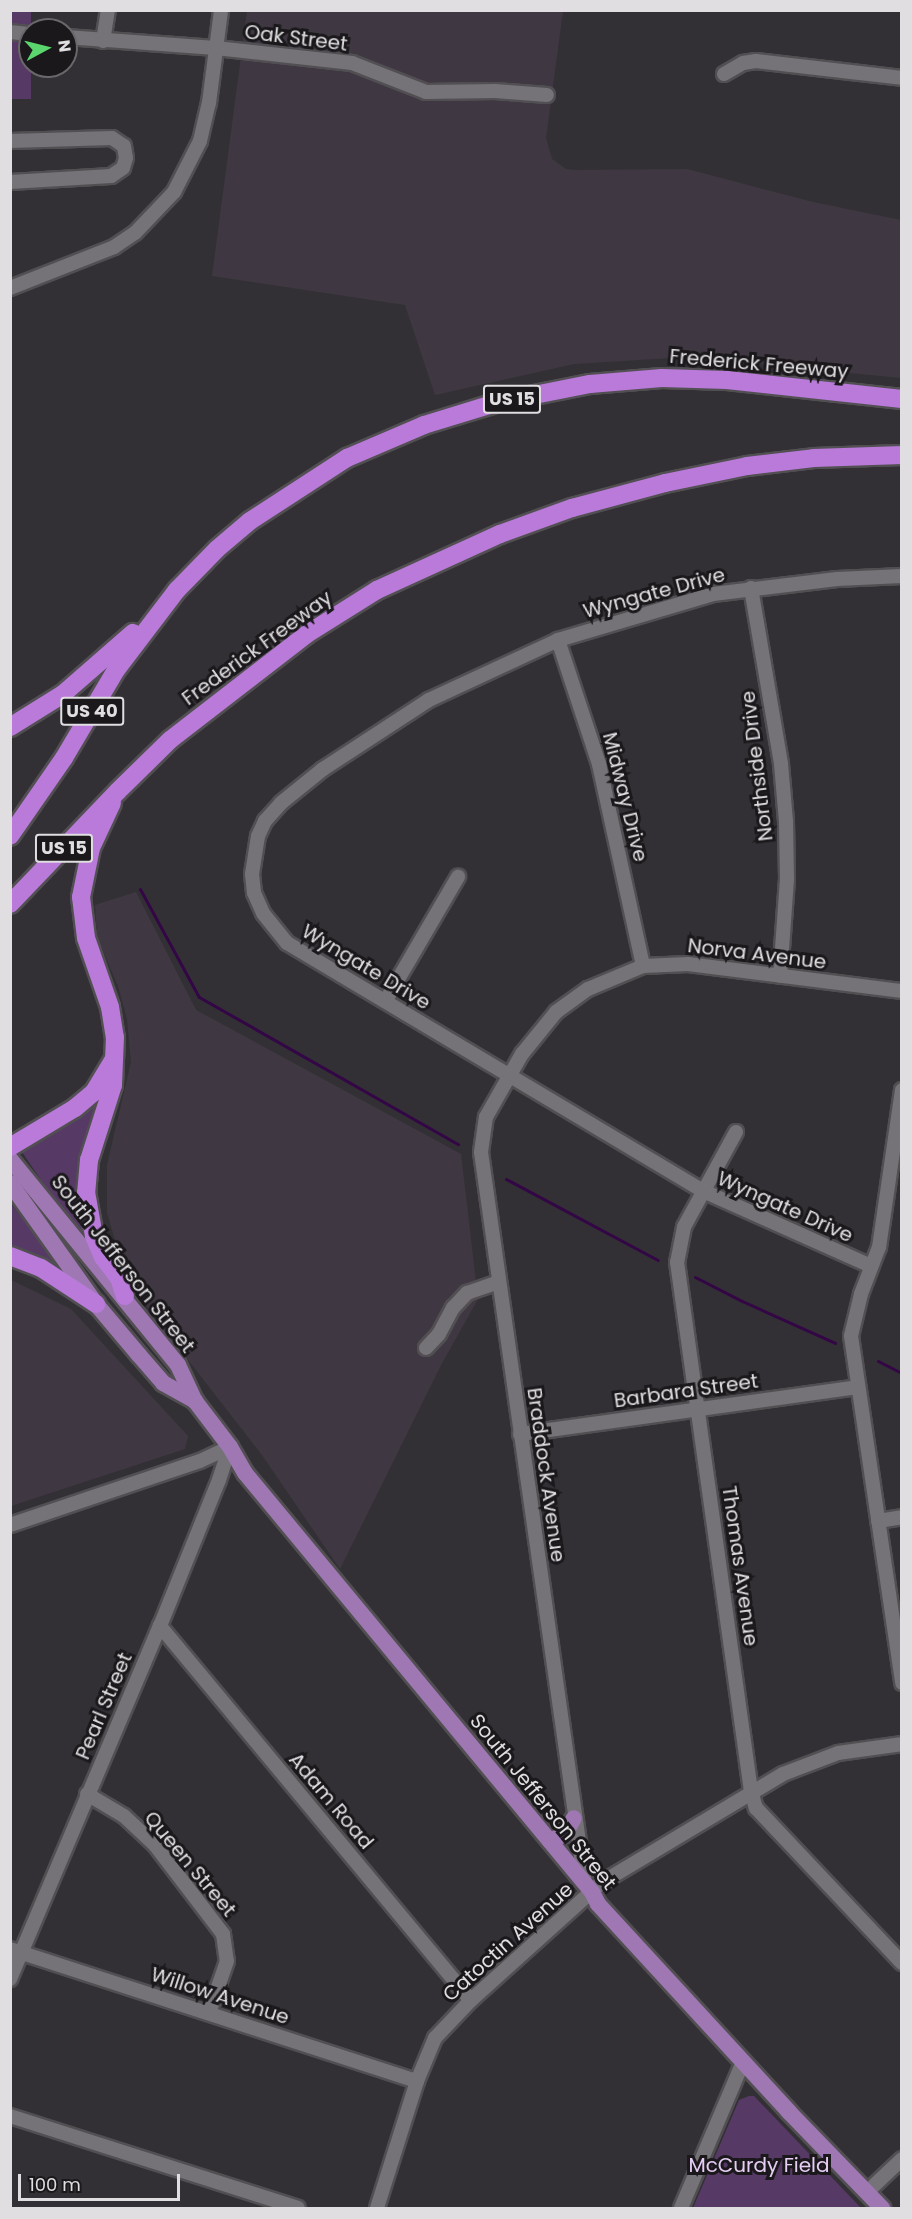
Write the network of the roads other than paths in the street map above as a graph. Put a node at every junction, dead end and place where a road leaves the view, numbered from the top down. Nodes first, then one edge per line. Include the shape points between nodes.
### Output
1 (108, 10) edge
2 (221, 10) edge
3 (78, 38) edge
4 (103, 41) junction
5 (216, 48) junction
6 (724, 74) dead end
7 (902, 78) edge
8 (547, 95) dead end
9 (10, 141) edge
10 (10, 182) edge
11 (13, 282) edge
12 (902, 399) edge
13 (902, 455) edge
14 (902, 576) edge
15 (751, 588) junction
16 (177, 590) junction
17 (558, 640) junction
18 (10, 728) edge
19 (118, 791) junction
20 (10, 836) edge
21 (458, 877) dead end
22 (10, 904) edge
23 (644, 966) junction
24 (780, 976) junction
25 (902, 991) edge
26 (386, 1000) junction
27 (115, 1056) junction
28 (507, 1076) junction
29 (902, 1090) edge
30 (736, 1132) dead end
31 (10, 1148) edge
32 (10, 1159) edge
33 (10, 1183) edge
34 (703, 1191) junction
35 (10, 1256) edge
36 (871, 1266) junction
37 (499, 1282) junction
38 (125, 1296) junction
39 (96, 1304) junction
40 (426, 1348) dead end
41 (858, 1387) junction
42 (195, 1401) junction
43 (698, 1410) junction
44 (520, 1434) junction
45 (230, 1447) junction
46 (902, 1517) edge
47 (878, 1521) junction
48 (10, 1525) edge
49 (160, 1626) junction
50 (902, 1683) edge
51 (902, 1744) edge
52 (751, 1791) junction
53 (87, 1794) junction
54 (574, 1818) junction
55 (550, 1842) junction
56 (588, 1888) junction
57 (16, 1951) edge
58 (902, 1963) edge
59 (10, 1979) edge
60 (471, 2000) junction
61 (209, 2013) junction
62 (743, 2062) junction
63 (417, 2081) junction
64 (10, 2116) edge
65 (902, 2159) edge
66 (867, 2192) junction
67 (298, 2208) edge
68 (377, 2208) edge
69 (681, 2208) edge
70 (882, 2208) edge

1 - 4 street
2 - 5 street
3 - 4 street, Oak Street
4 - 5 street, Oak Street
5 - 8 street, Oak Street via 352,63 426,92 507,91
5 - 11 street via 200,141 174,192 135,233 114,247
6 - 7 street via 743,63 756,61
9 - 10 street via 112,138 124,147 126,158 123,168 111,176
12 - 16 highway, Frederick Freeway / US 15 via 727,380 662,378 590,384 499,402 423,425 347,458 250,521
13 - 19 highway, Frederick Freeway / US 15 via 837,456 747,466 572,508 500,534 377,590 307,634 170,740
14 - 15 street, Wyngate Drive
15 - 17 street, Wyngate Drive via 688,600
15 - 24 street, Northside Drive via 781,764 786,821
16 - 18 highway, US 15 via 63,694
16 - 20 highway, Frederick Freeway / US 40 via 116,670 64,758
17 - 23 street, Midway Drive via 601,774
17 - 26 street, Wyngate Drive via 429,700 323,769 265,821 258,836 252,874 254,893 263,913 287,943
19 - 22 highway, Frederick Freeway / US 15
19 - 27 highway via 91,848 81,897 86,938 113,1021
21 - 26 street
23 - 24 street, Norva Avenue via 688,964
23 - 28 street, Norva Avenue via 588,989 556,1012
24 - 25 street, Norva Avenue
26 - 28 street, Wyngate Drive
27 - 31 highway via 94,1092
27 - 38 highway via 113,1085 89,1160 86,1192 98,1246 119,1278
28 - 34 street, Wyngate Drive
28 - 37 street, Braddock Avenue via 486,1117 481,1145
29 - 36 street, Wyngate Drive via 879,1247
30 - 34 street, Thomas Avenue
32 - 38 main road, South Jefferson Street via 99,1270
33 - 39 main road, South Jefferson Street
34 - 36 street, Wyngate Drive
34 - 43 street, Thomas Avenue via 684,1227 677,1262
35 - 39 highway via 41,1268
36 - 41 street, Wyngate Drive via 852,1326
37 - 40 street via 466,1293
37 - 44 street, Braddock Avenue
38 - 42 main road, South Jefferson Street via 178,1365
39 - 42 main road, South Jefferson Street via 163,1383
41 - 43 street, Barbara Street
41 - 47 street
42 - 45 main road, South Jefferson Street
43 - 44 street, Barbara Street
43 - 52 street, Thomas Avenue
44 - 54 street, Braddock Avenue
45 - 48 street via 200,1461
45 - 49 street, Pearl Street
45 - 55 main road, South Jefferson Street via 245,1473
46 - 47 street
47 - 50 street
49 - 53 street, Pearl Street
49 - 60 street, Adam Road
51 - 52 street, Catoctin Avenue via 824,1757
52 - 56 street, Catoctin Avenue
52 - 58 street, Thomas Avenue via 756,1808
53 - 57 street, Pearl Street
53 - 61 street, Queen Street via 124,1815 155,1845 223,1934 227,1961
54 - 55 main road via 565,1834
54 - 56 street, Braddock Avenue
55 - 56 main road, South Jefferson Street
56 - 60 street, Catoctin Avenue
56 - 62 main road, South Jefferson Street via 598,1904
57 - 59 street, Pearl Street
57 - 61 street, Willow Avenue
60 - 63 street, Catoctin Avenue via 435,2038
61 - 63 street, Willow Avenue
62 - 66 main road, South Jefferson Street
62 - 69 street
63 - 68 street, Catoctin Avenue
64 - 67 street
65 - 66 street
66 - 70 main road, South Jefferson Street

